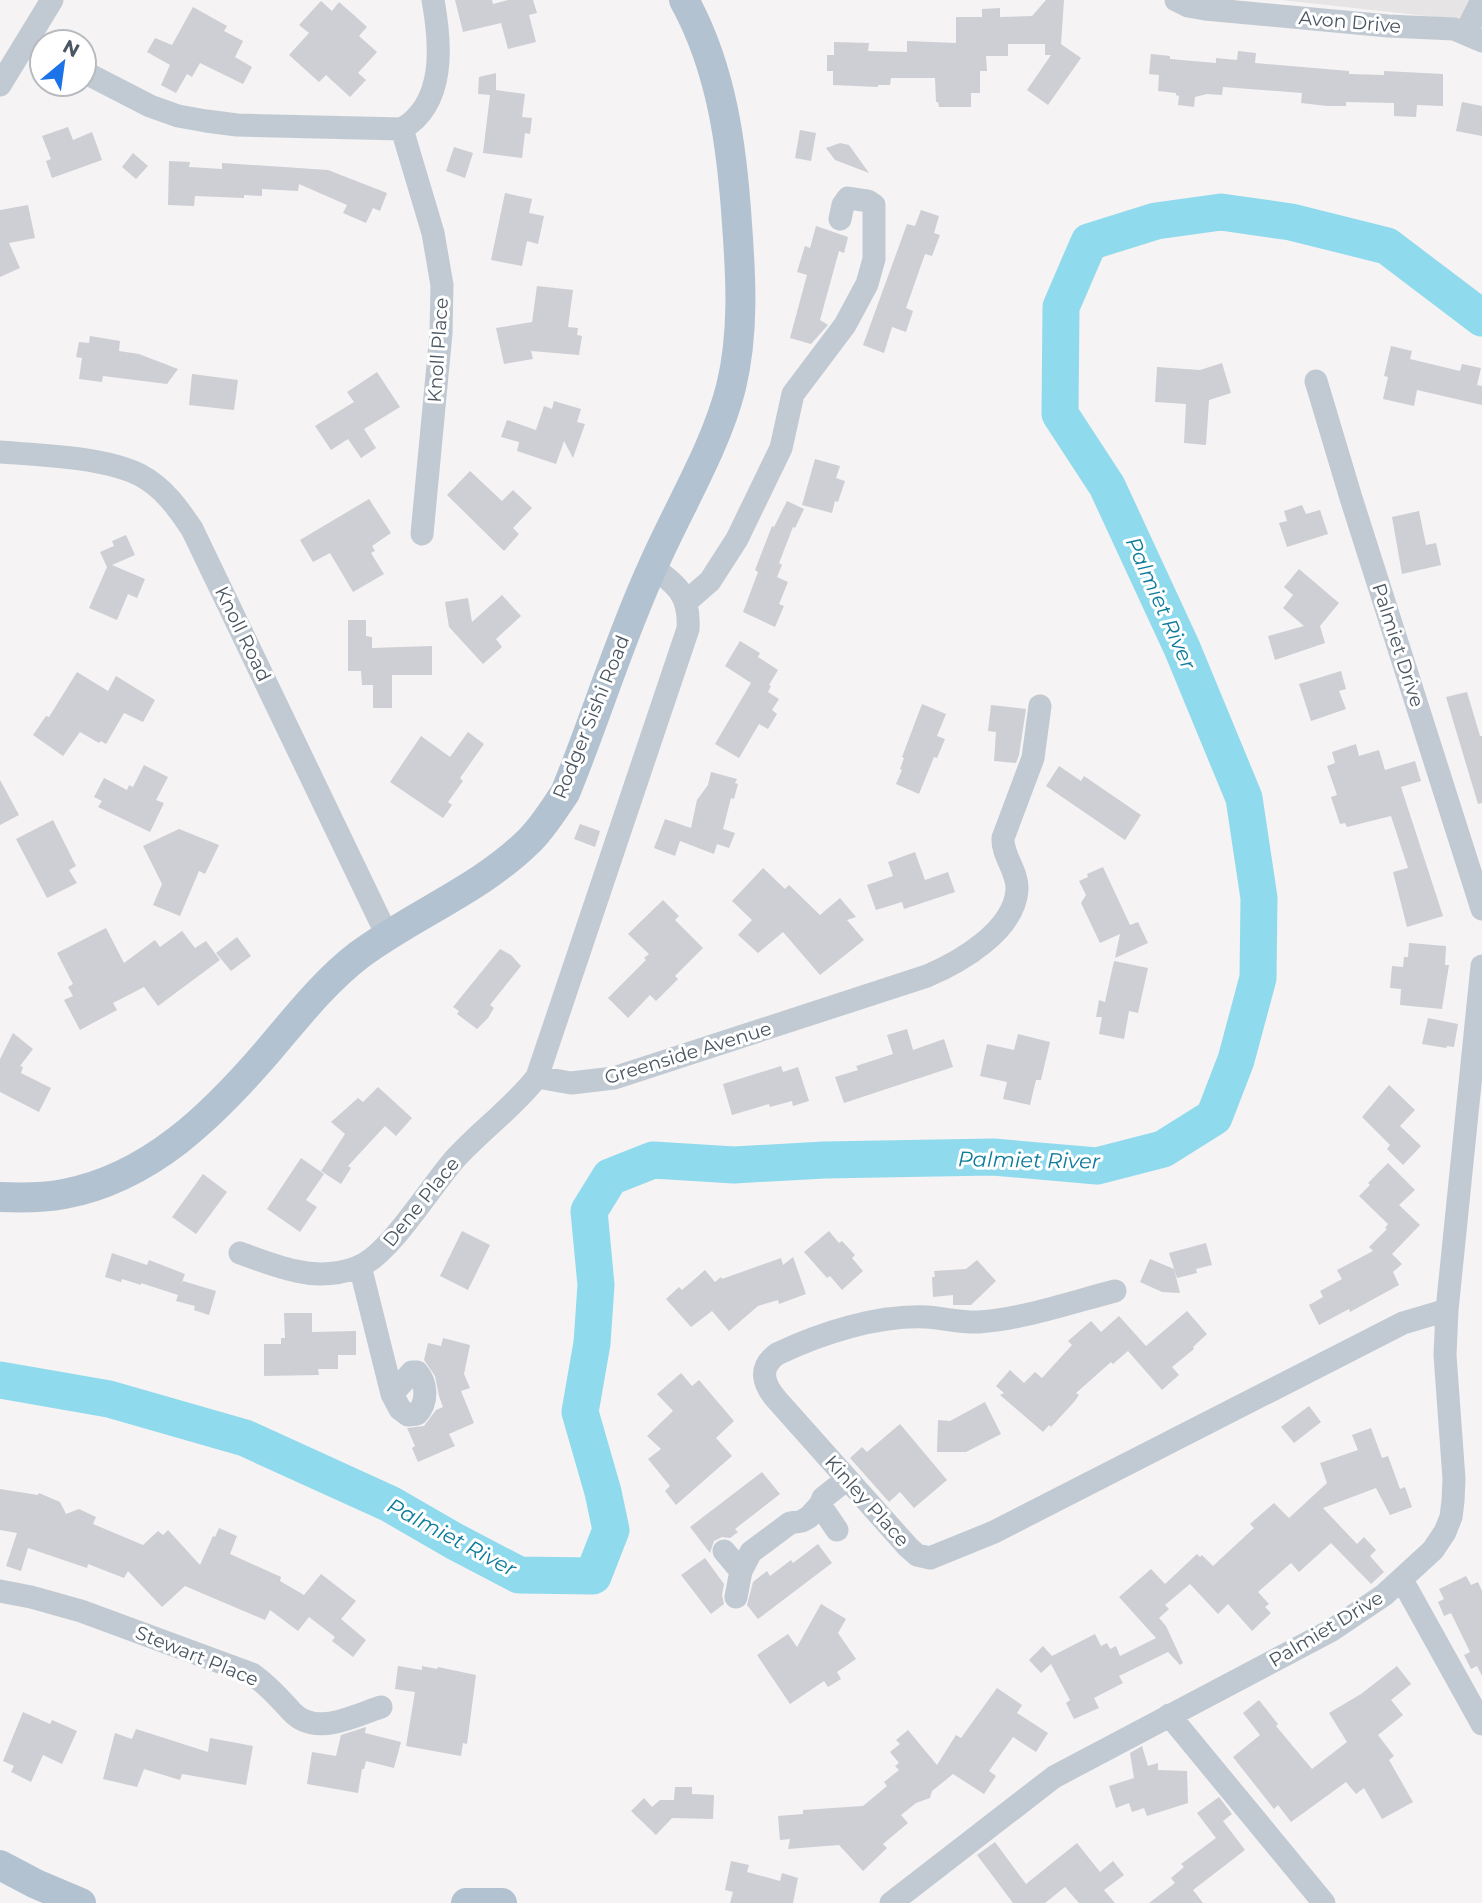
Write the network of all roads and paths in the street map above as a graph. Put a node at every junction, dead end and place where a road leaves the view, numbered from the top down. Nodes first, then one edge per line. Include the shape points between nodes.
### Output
1 (52, 0) edge
2 (433, 0) edge
3 (684, 0) edge
4 (1176, 0) edge
5 (1482, 0) edge
6 (41, 28) edge
7 (1474, 36) edge
8 (28, 55) edge
9 (98, 79) edge
10 (0, 85) edge
11 (402, 129) junction
12 (840, 219) dead end
13 (1316, 381) dead end
14 (0, 452) edge
15 (422, 534) dead end
16 (652, 568) junction
17 (686, 602) junction
18 (1040, 706) dead end
19 (1482, 909) edge
20 (387, 935) junction
21 (1482, 966) edge
22 (537, 1077) junction
23 (0, 1197) edge
24 (240, 1253) dead end
25 (360, 1266) junction
26 (1115, 1291) dead end
27 (1447, 1310) junction
28 (392, 1394) dead end
29 (847, 1479) junction
30 (821, 1501) junction
31 (837, 1530) dead end
32 (724, 1551) dead end
33 (741, 1571) junction
34 (1402, 1580) junction
35 (0, 1591) edge
36 (736, 1597) dead end
37 (381, 1707) dead end
38 (1169, 1715) junction
39 (1482, 1724) edge
40 (0, 1866) edge
41 (81, 1903) edge
42 (466, 1903) edge
43 (502, 1903) edge
44 (891, 1903) edge
45 (1324, 1903) edge

1 - 6 street
2 - 11 street via 440,41 435,80 419,116
3 - 16 main road, Rodger Sishi Road via 714,71 732,156 741,297 738,348 718,425
4 - 7 street, Avon Drive via 1205,9 1454,29
5 - 7 street
8 - 10 street
9 - 11 street via 149,106 206,121
11 - 15 street, Knoll Place via 433,233 442,285
12 - 17 street via 848,198 874,205 874,259 867,284 845,325 793,394 781,448 737,539 710,581
13 - 19 street, Palmiet Drive
14 - 20 street, Knoll Road via 127,469 164,492 178,509 192,529
16 - 17 street via 669,579
16 - 20 main road, Rodger Sishi Road via 565,793 550,816 514,855 487,875
17 - 22 street via 688,629
18 - 22 street, Greenside Avenue via 1033,758 1002,844 1017,890 1005,919 978,948 927,976 614,1078 570,1083
20 - 23 main road, Rodger Sishi Road via 317,993 211,1114 157,1157 90,1188 51,1196
21 - 27 street, Palmiet Drive
22 - 25 street, Dene Place via 460,1153 387,1244
24 - 25 street, Dene Place via 299,1272 328,1274
25 - 28 street
26 - 29 street, Kinley Place via 979,1322 926,1317 877,1321 777,1354 764,1374 769,1391
27 - 29 street, Kinley Place via 1387,1330 993,1532 930,1558 908,1547
27 - 34 street, Palmiet Drive via 1445,1355 1454,1479 1451,1517 1433,1550
29 - 30 street
30 - 31 street
30 - 33 street via 809,1517 790,1523 751,1552
32 - 33 street
33 - 36 street
34 - 38 street, Palmiet Drive via 1332,1630
34 - 39 street
35 - 37 street, Stewart Place via 81,1611 252,1674 308,1723 325,1724
38 - 44 street, Palmiet Drive via 1054,1777
38 - 45 street
40 - 41 main road
42 - 43 main road

